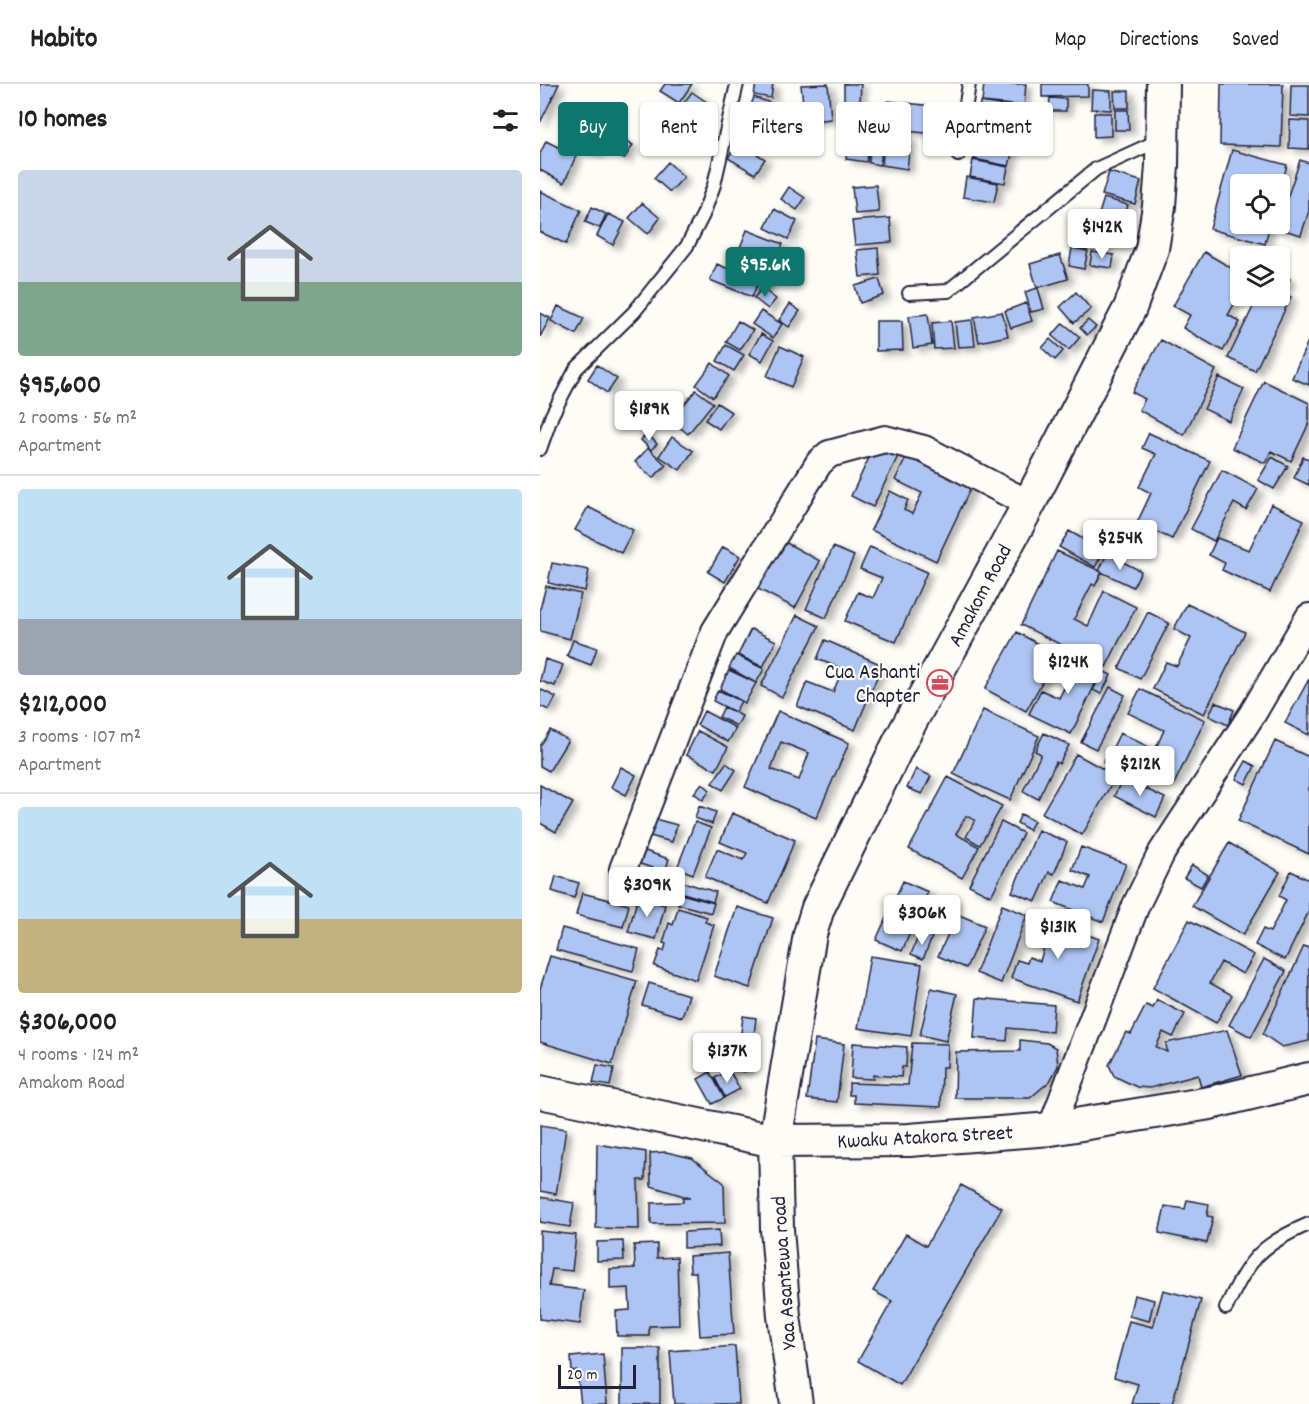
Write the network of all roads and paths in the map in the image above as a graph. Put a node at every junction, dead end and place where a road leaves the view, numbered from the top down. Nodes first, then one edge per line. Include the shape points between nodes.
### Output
1 (737, 84) edge
2 (969, 84) edge
3 (1163, 84) edge
4 (966, 102) edge
5 (1163, 138) junction
6 (909, 293) dead end
7 (540, 449) edge
8 (1029, 504) junction
9 (1309, 617) edge
10 (623, 869) dead end
11 (1309, 1079) edge
12 (540, 1092) edge
13 (1051, 1129) junction
14 (775, 1141) junction
15 (1309, 1224) edge
16 (1226, 1308) dead end
17 (796, 1404) edge

1 - 7 lane via 714,185 692,236 634,312 576,369 552,415
2 - 4 lane
3 - 5 street, Amakom Road
5 - 6 lane via 1096,169 948,291
5 - 8 street, Amakom Road via 1152,249 1130,308
8 - 10 street via 924,449 885,439 855,445 824,458 715,631
8 - 14 street, Amakom Road via 900,741 818,908 799,988
9 - 13 street via 1162,852 1136,905
11 - 13 street, Kwaku Atakora Street via 1210,1103
12 - 14 street, Kwaku Atakora Street
13 - 14 street, Kwaku Atakora Street via 909,1140
14 - 17 street, Yaa Asantewa road via 779,1251
15 - 16 lane via 1279,1237 1246,1266

